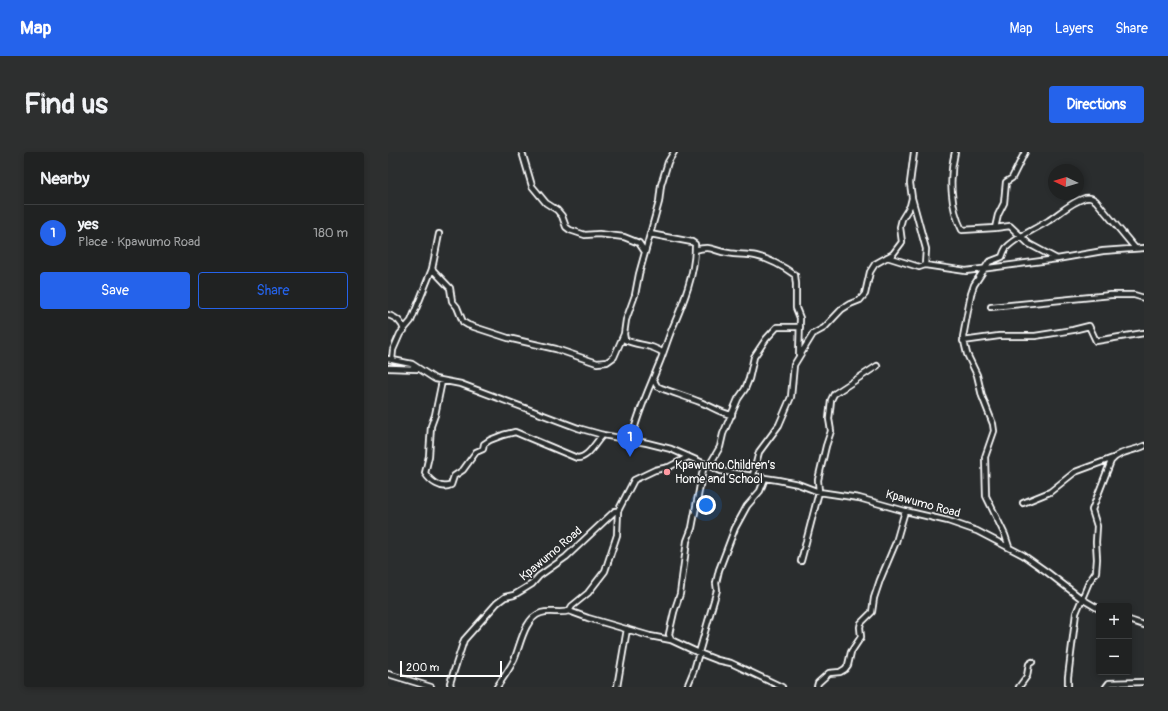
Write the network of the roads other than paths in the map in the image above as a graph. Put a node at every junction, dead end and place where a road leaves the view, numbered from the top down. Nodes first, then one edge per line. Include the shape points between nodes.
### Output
1 (522, 152) edge
2 (674, 152) edge
3 (914, 152) edge
4 (955, 152) edge
5 (1025, 152) edge
6 (912, 198) junction
7 (995, 228) junction
8 (439, 234) dead end
9 (650, 234) junction
10 (1021, 237) junction
11 (1135, 248) junction
12 (1144, 248) edge
13 (695, 250) junction
14 (645, 252) junction
15 (887, 257) junction
16 (1057, 259) junction
17 (925, 265) junction
18 (432, 269) junction
19 (984, 269) junction
20 (1144, 298) edge
21 (991, 307) dead end
22 (388, 315) edge
23 (800, 327) junction
24 (404, 330) junction
25 (1144, 333) edge
26 (624, 334) junction
27 (963, 341) junction
28 (663, 354) junction
29 (799, 355) junction
30 (390, 359) edge
31 (877, 366) dead end
32 (388, 368) edge
33 (419, 369) junction
34 (653, 379) junction
35 (442, 381) junction
36 (732, 415) junction
37 (603, 435) junction
38 (630, 441) junction
39 (1144, 446) edge
40 (688, 457) junction
41 (1113, 458) junction
42 (704, 464) junction
43 (709, 466) junction
44 (753, 475) junction
45 (765, 478) junction
46 (820, 492) junction
47 (1023, 503) dead end
48 (618, 511) junction
49 (905, 511) junction
50 (1009, 547) junction
51 (801, 561) dead end
52 (1082, 599) junction
53 (1096, 607) edge
54 (569, 611) junction
55 (1132, 621) edge
56 (1144, 625) edge
57 (627, 630) junction
58 (671, 640) junction
59 (699, 653) junction
60 (1032, 662) dead end
61 (388, 674) edge
62 (1144, 682) edge
63 (430, 687) edge
64 (452, 687) edge
65 (497, 687) edge
66 (617, 687) edge
67 (686, 687) edge
68 (782, 687) edge
69 (817, 687) edge
70 (1019, 687) edge
71 (1068, 687) edge
72 (1106, 687) edge

1 - 14 street via 532,186 546,204 562,216 566,227 585,236 599,234 624,237 639,243
2 - 9 street via 661,185
3 - 6 street via 910,183
4 - 7 street via 952,190 957,220 962,230
5 - 7 street via 1012,178 1006,182 1004,203
6 - 15 street via 900,227 902,242
6 - 17 street via 926,249
7 - 10 street via 1010,226
8 - 18 street
9 - 13 street via 692,242 695,244
9 - 14 street
10 - 11 street via 1078,201 1091,198
10 - 16 street
10 - 19 street via 1005,249 1002,257 989,262
11 - 12 street
11 - 16 street
13 - 23 street via 705,247 727,253 756,256 795,275 796,308
13 - 28 street via 681,310
14 - 26 street
15 - 17 street via 919,267
15 - 29 street via 875,264 870,272 865,294 860,300 842,309 824,328 813,334
16 - 19 street
17 - 19 street via 966,272
18 - 24 street via 411,321
18 - 26 street via 450,288 452,301 463,322 468,325 597,363 607,362 614,357
19 - 27 street via 971,294
20 - 21 street via 1134,295 1111,295
22 - 24 street via 401,322
23 - 29 street
23 - 36 street via 776,327 766,339 754,357 749,379
24 - 30 street
25 - 27 street via 1096,341 1089,326 1035,336 999,336
26 - 28 street via 625,340 658,349
27 - 50 street via 993,424 994,431 985,457 986,496 1006,535
28 - 34 street
29 - 44 street via 794,365 791,397 779,426 759,452
30 - 33 street, Kpawumo Road via 412,364
31 - 46 street via 834,394 831,400 831,431 818,480
32 - 33 street
33 - 35 street, Kpawumo Road
34 - 36 street via 661,388
34 - 38 street
35 - 37 street, Kpawumo Road via 461,384
35 - 37 street via 431,426 425,473 433,482 442,486 450,485 454,476 463,470 476,452 483,450 484,444 503,435 515,432 577,458 587,454
36 - 43 street via 720,447
37 - 38 street, Kpawumo Road
38 - 40 street, Kpawumo Road via 671,449
39 - 41 street
40 - 42 street, Kpawumo Road
40 - 48 street, Kpawumo Road via 634,480
41 - 47 street via 1075,472 1050,492
41 - 52 street via 1092,510 1097,526 1096,572
42 - 43 street, Kpawumo Road
42 - 58 street via 692,528 687,541 680,594 669,634
43 - 44 street, Kpawumo Road via 721,471
44 - 45 street, Kpawumo Road
45 - 46 street, Kpawumo Road via 798,484
45 - 59 street via 760,491 747,506 735,528 716,583 717,590
46 - 49 street, Kpawumo Road via 859,498
46 - 51 street
48 - 54 street via 617,534 605,571 588,593
48 - 64 street, Kpawumo Road via 532,584 497,603 464,640 450,683
49 - 50 street, Kpawumo Road via 963,526 990,536
49 - 69 street via 874,598 872,612 861,623 861,637 851,652 846,669 830,673
50 - 52 street, Kpawumo Road
52 - 53 street, Kpawumo Road
52 - 71 street via 1076,613
54 - 57 street
54 - 65 street via 553,611 534,616 524,631 513,662
55 - 56 street
57 - 58 street
57 - 66 street
58 - 59 street
59 - 67 street
59 - 68 street via 731,663
60 - 70 street via 1029,664 1027,676
61 - 63 street
62 - 72 street via 1109,683

